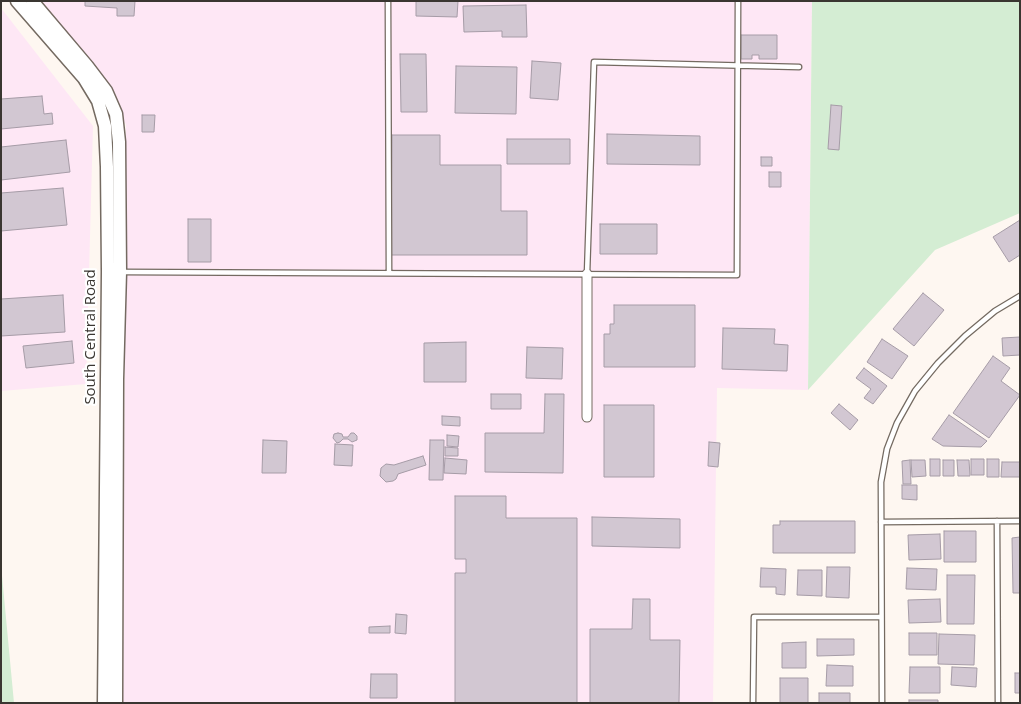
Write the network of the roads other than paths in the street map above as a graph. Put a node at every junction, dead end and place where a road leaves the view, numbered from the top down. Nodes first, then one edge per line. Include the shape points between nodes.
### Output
1 (17, 1) edge
2 (32, 1) edge
3 (388, 1) edge
4 (738, 1) edge
5 (738, 66) junction
6 (799, 68) dead end
7 (82, 69) junction
8 (114, 272) junction
9 (389, 273) junction
10 (587, 274) junction
11 (1020, 296) edge
12 (587, 417) dead end
13 (997, 521) junction
14 (1020, 521) edge
15 (881, 522) junction
16 (882, 617) junction
17 (104, 703) edge
18 (116, 703) edge
19 (753, 703) edge
20 (882, 703) edge
21 (998, 703) edge

1 - 7 street, South Central Road
2 - 7 street, South Central Road
3 - 9 lane
4 - 5 lane
5 - 6 lane
5 - 10 lane via 594,62
5 - 10 lane via 737,275
7 - 8 street, South Central Road via 98,101 105,126
8 - 9 lane
8 - 17 street, South Central Road
8 - 18 street, South Central Road
9 - 10 lane
10 - 12 street
11 - 15 lane via 995,311 965,336 915,391 887,449 881,482
13 - 14 lane
13 - 15 lane
13 - 21 lane
15 - 16 lane
16 - 19 lane via 754,616
16 - 20 lane

